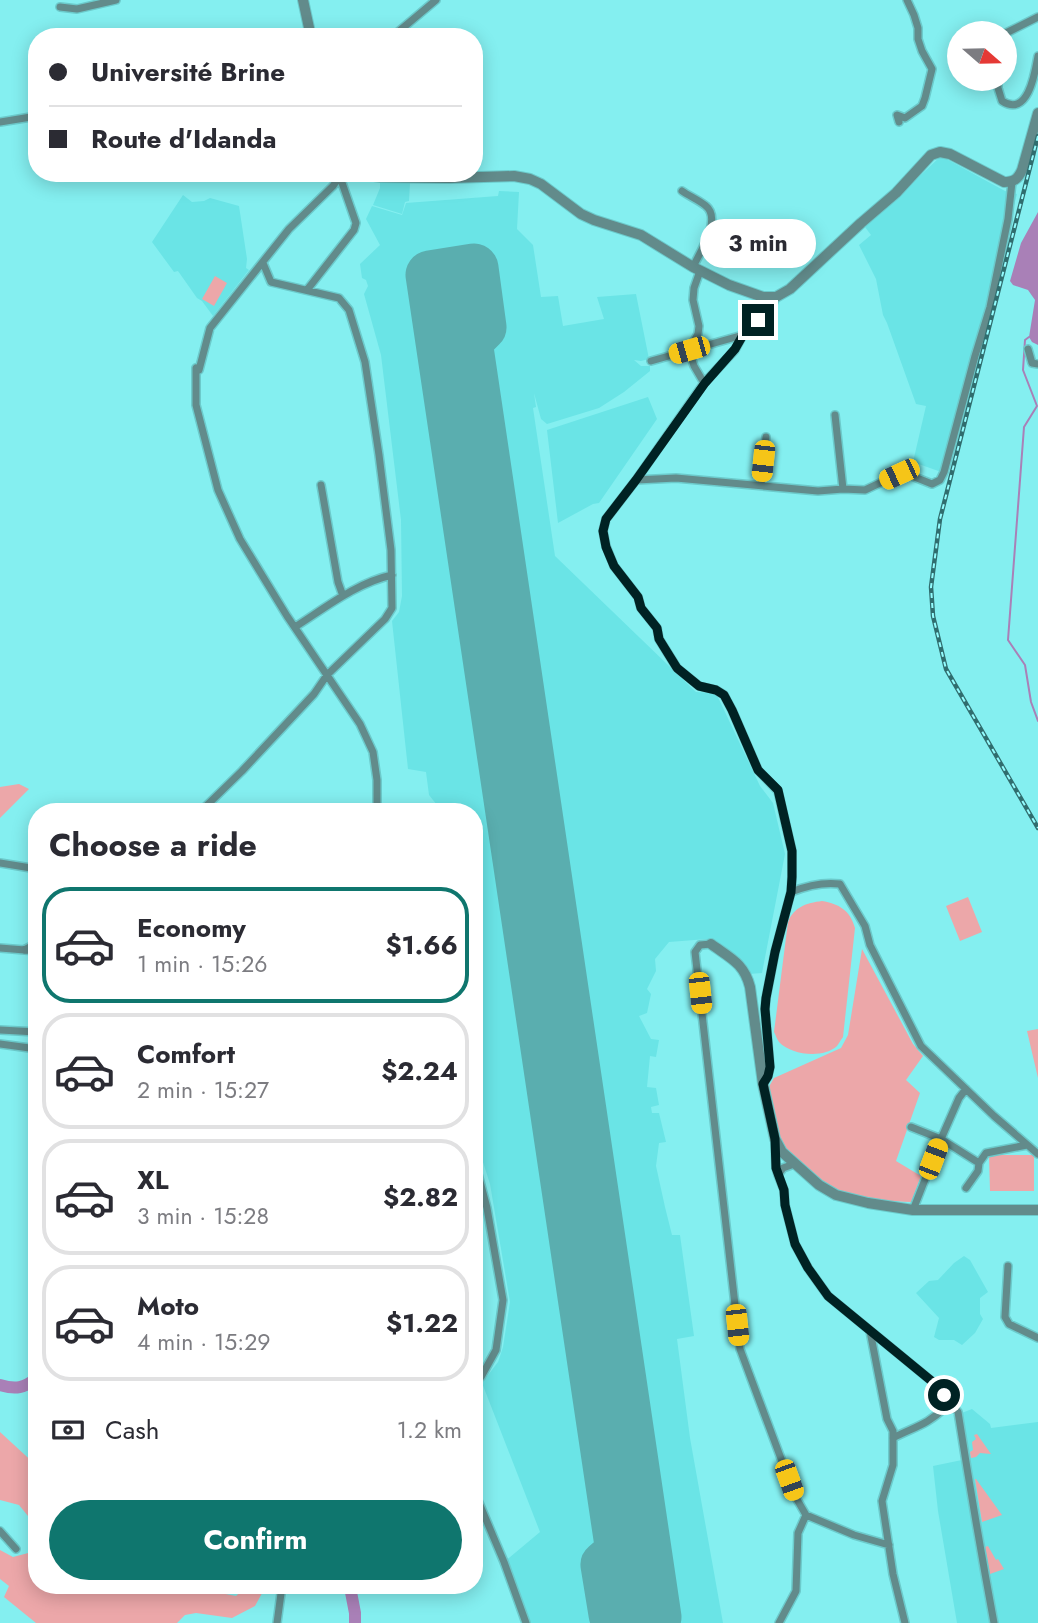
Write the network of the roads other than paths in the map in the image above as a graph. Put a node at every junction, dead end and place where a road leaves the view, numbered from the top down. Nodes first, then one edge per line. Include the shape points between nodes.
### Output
1 (116, 0) edge
2 (303, 0) edge
3 (436, 0) edge
4 (906, 0) edge
5 (60, 7) dead end
6 (1038, 17) edge
7 (309, 28) edge
8 (403, 28) edge
9 (1017, 28) edge
10 (1038, 57) edge
11 (999, 91) edge
12 (1038, 113) edge
13 (28, 117) edge
14 (0, 122) edge
15 (899, 122) dead end
16 (483, 177) edge
17 (336, 182) edge
18 (343, 182) edge
19 (1012, 182) junction
20 (681, 191) dead end
21 (262, 263) junction
22 (697, 269) junction
23 (307, 290) junction
24 (776, 297) junction
25 (743, 335) junction
26 (1028, 349) dead end
27 (689, 350) junction
28 (651, 361) dead end
29 (1038, 364) edge
30 (705, 383) junction
31 (835, 415) dead end
32 (766, 437) dead end
33 (636, 480) junction
34 (321, 485) dead end
35 (761, 485) junction
36 (842, 489) junction
37 (392, 575) junction
38 (343, 596) junction
39 (295, 627) junction
40 (327, 675) junction
41 (209, 803) edge
42 (377, 803) edge
43 (0, 863) edge
44 (28, 868) edge
45 (791, 892) junction
46 (711, 944) joint
47 (0, 948) edge
48 (28, 948) edge
49 (23, 950) junction
50 (28, 950) edge
51 (0, 1030) edge
52 (28, 1032) edge
53 (0, 1044) edge
54 (28, 1048) edge
55 (763, 1084) junction
56 (966, 1089) junction
57 (911, 1127) dead end
58 (775, 1139) junction
59 (941, 1139) junction
60 (1027, 1145) junction
61 (1038, 1154) edge
62 (979, 1163) junction
63 (794, 1164) junction
64 (778, 1175) junction
65 (966, 1188) dead end
66 (483, 1193) edge
67 (913, 1210) junction
68 (1038, 1210) edge
69 (1007, 1266) dead end
70 (870, 1331) junction
71 (1038, 1338) edge
72 (483, 1373) edge
73 (944, 1395) junction
74 (892, 1438) junction
75 (483, 1512) edge
76 (806, 1515) junction
77 (0, 1531) edge
78 (889, 1545) junction
79 (16, 1549) dead end
80 (281, 1594) edge
81 (276, 1623) edge
82 (526, 1623) edge
83 (779, 1623) edge
84 (905, 1623) edge
85 (994, 1623) edge

1 - 5 street via 77,9
2 - 7 street
3 - 8 street
4 - 15 street via 932,69 922,106 905,118 897,115
6 - 9 street
10 - 11 street via 1027,96 1009,105
12 - 19 street via 1022,170
13 - 14 street
16 - 22 street via 530,179 582,214 641,235
17 - 21 street
18 - 23 street via 354,230
19 - 24 street via 1004,183 950,154 931,155 896,193
19 - 36 street via 990,307 940,480 932,484 899,474 865,490
20 - 22 street via 712,214
21 - 23 street via 271,282
21 - 39 street via 210,328 197,368 196,405 218,489 240,539
22 - 24 street via 729,285
22 - 27 street via 693,300 699,326
23 - 37 street via 339,298 348,310 365,362
24 - 25 street
25 - 27 street
25 - 30 street
26 - 29 street via 1032,363
27 - 28 street
27 - 30 street
30 - 33 street
31 - 36 street
32 - 35 street
33 - 35 street via 676,478
33 - 45 street via 606,519 606,547 677,668 699,686 724,695 758,770 778,790 792,851
34 - 38 street
35 - 36 street
37 - 38 street
37 - 40 street via 392,608 385,619
38 - 39 street
39 - 40 street
40 - 41 street
40 - 42 street via 373,752
43 - 44 street
45 - 55 street via 766,998 770,1067
45 - 56 street via 830,882 840,884 865,926 870,945 921,1046
46 - 55 street via 747,974
46 - 76 street via 700,945 695,952 740,1349
47 - 49 street
48 - 49 street
49 - 50 street
51 - 52 street
53 - 54 street
55 - 58 street
56 - 59 street
56 - 60 street
57 - 59 street
58 - 63 street
58 - 64 street
59 - 62 street
59 - 67 street
60 - 61 street
60 - 62 street via 986,1153
62 - 65 street
63 - 64 street
63 - 67 street via 836,1195
64 - 70 street via 795,1244 808,1268 828,1296
66 - 72 street via 503,1300 496,1350
67 - 68 street
69 - 71 street via 1005,1317 1009,1324
70 - 73 street
70 - 74 street
73 - 74 street via 945,1407 937,1416
73 - 85 street via 958,1412
74 - 78 street via 893,1465 882,1501
75 - 82 street
76 - 78 street
76 - 83 street via 798,1533 796,1591
77 - 79 street
78 - 84 street
80 - 81 street

